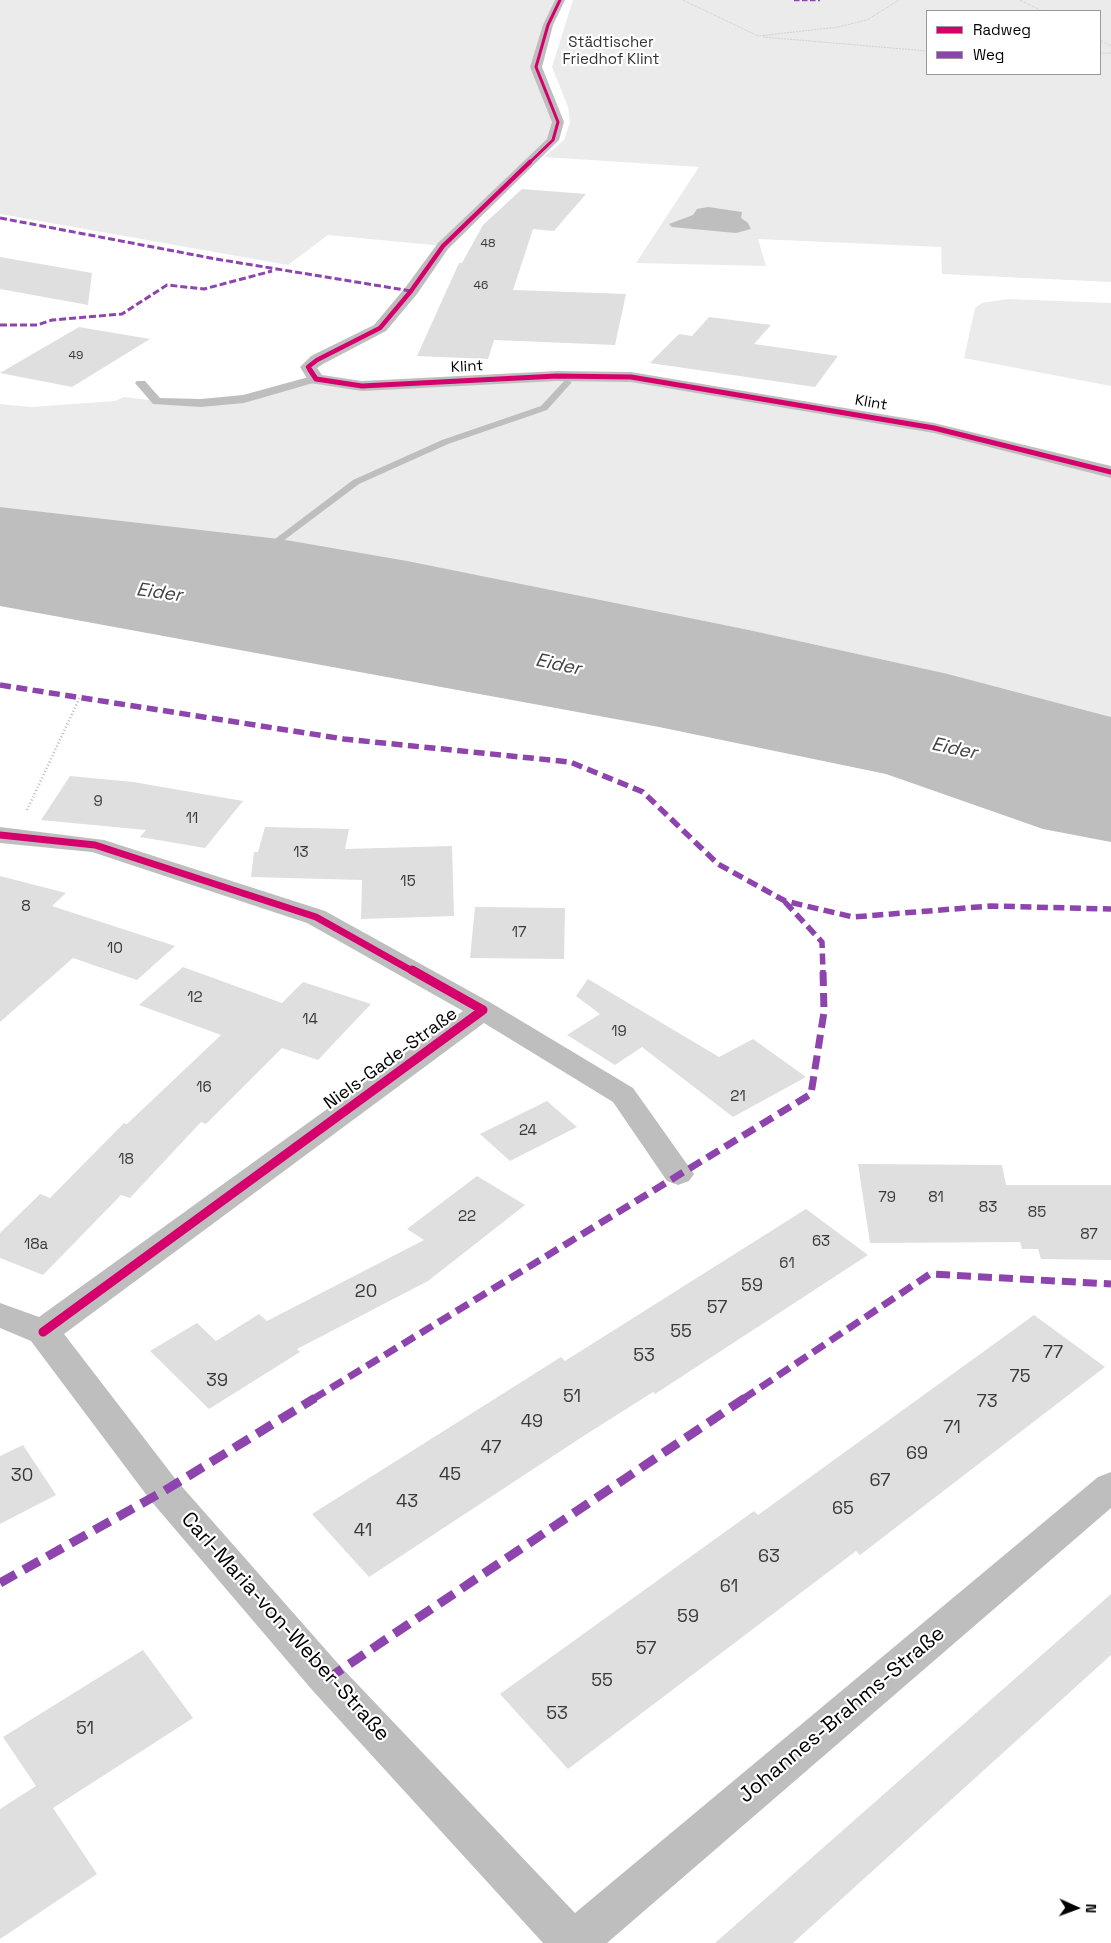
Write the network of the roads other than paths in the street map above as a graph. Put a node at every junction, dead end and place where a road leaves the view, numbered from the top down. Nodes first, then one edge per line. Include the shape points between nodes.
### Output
1 (560, 0) edge
2 (316, 378) junction
3 (140, 383) dead end
4 (1111, 472) edge
5 (7, 836) edge
6 (483, 1010) junction
7 (678, 1174) dead end
8 (0, 1315) edge
9 (43, 1332) junction
10 (1111, 1487) edge
11 (573, 1943) edge

1 - 2 street via 548,25 536,67 558,122 553,140 444,246 380,328 308,367
2 - 3 lane via 244,399 201,403 158,401
2 - 4 street, Klint via 362,386 557,376 631,377 934,428
5 - 6 street, Niels-Gade-Straße via 95,845 316,917
6 - 7 street, Niels-Gade-Straße via 623,1095
6 - 9 street, Niels-Gade-Straße
8 - 9 street
9 - 11 street, Carl-Maria-von-Weber-Straße via 164,1491 327,1679
10 - 11 street, Johannes-Brahms-Straße

